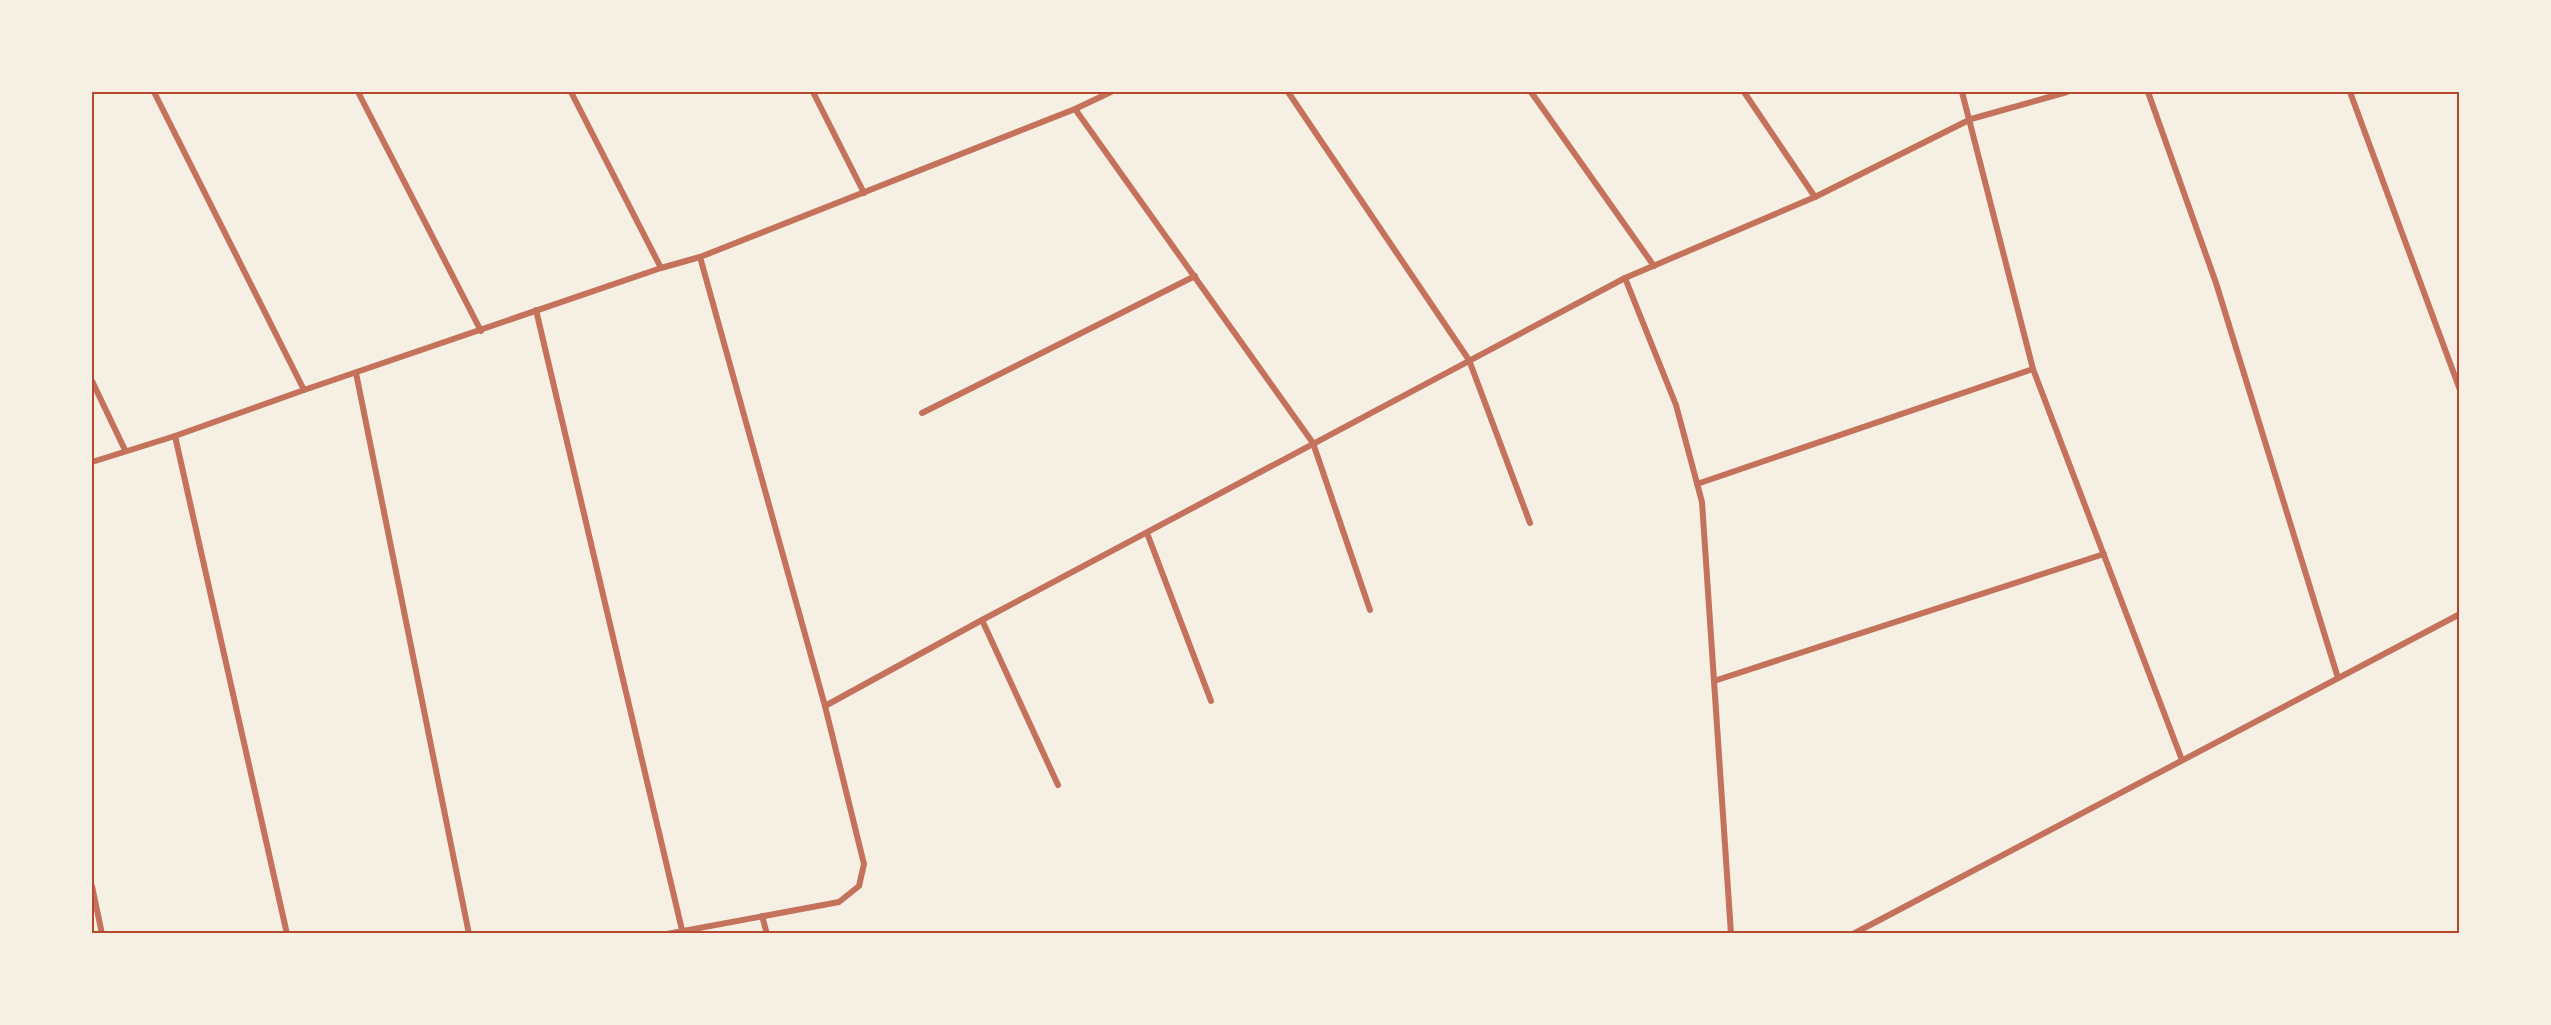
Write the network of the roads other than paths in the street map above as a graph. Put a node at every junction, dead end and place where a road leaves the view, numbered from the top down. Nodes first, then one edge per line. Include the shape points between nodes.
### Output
1 (154, 92) edge
2 (358, 92) edge
3 (571, 92) edge
4 (813, 92) edge
5 (1111, 92) edge
6 (1288, 92) edge
7 (1531, 92) edge
8 (1744, 92) edge
9 (1962, 92) edge
10 (2067, 92) edge
11 (2148, 92) edge
12 (2350, 92) edge
13 (1075, 109) junction
14 (1971, 119) junction
15 (864, 193) junction
16 (1815, 197) junction
17 (700, 257) junction
18 (1654, 266) junction
19 (661, 267) junction
20 (1195, 276) junction
21 (1625, 278) junction
22 (536, 310) junction
23 (481, 331) junction
24 (1469, 360) junction
25 (2033, 369) junction
26 (356, 373) junction
27 (92, 381) edge
28 (304, 390) junction
29 (2460, 390) edge
30 (922, 413) dead end
31 (175, 436) junction
32 (1313, 443) junction
33 (125, 450) junction
34 (92, 462) edge
35 (1697, 484) junction
36 (1530, 523) dead end
37 (1147, 533) junction
38 (2104, 554) junction
39 (1370, 610) dead end
40 (2460, 614) edge
41 (982, 620) junction
42 (2338, 678) junction
43 (1714, 681) junction
44 (1210, 701) dead end
45 (825, 706) junction
46 (2182, 760) junction
47 (1058, 785) dead end
48 (92, 886) edge
49 (762, 916) junction
50 (682, 930) junction
51 (102, 933) edge
52 (287, 933) edge
53 (470, 933) edge
54 (667, 933) edge
55 (767, 933) edge
56 (1731, 933) edge
57 (1853, 933) edge

1 - 28 street
2 - 23 street
3 - 19 street
4 - 15 street
5 - 13 street
6 - 24 street
7 - 18 street
8 - 16 street
9 - 14 street
10 - 14 street
11 - 42 street via 2216,283
12 - 29 street
13 - 15 street
13 - 20 street
14 - 16 street
14 - 25 street
15 - 17 street
16 - 18 street
17 - 19 street
17 - 45 street
18 - 21 street
19 - 22 street
20 - 30 street
20 - 32 street
21 - 24 street
21 - 35 street via 1676,405
22 - 23 street
22 - 50 street
23 - 26 street
24 - 32 street
24 - 36 street
25 - 35 street
25 - 38 street
26 - 28 street
26 - 53 street
27 - 33 street
28 - 31 street
31 - 33 street
31 - 52 street
32 - 37 street
32 - 39 street
33 - 34 street
35 - 43 street via 1702,502
37 - 41 street
37 - 44 street
38 - 43 street
38 - 46 street
40 - 42 street
41 - 45 street
41 - 47 street
42 - 46 street
43 - 56 street
45 - 49 street via 864,864 859,886 839,902
46 - 57 street
48 - 51 street
49 - 50 street
49 - 55 street
50 - 54 street

